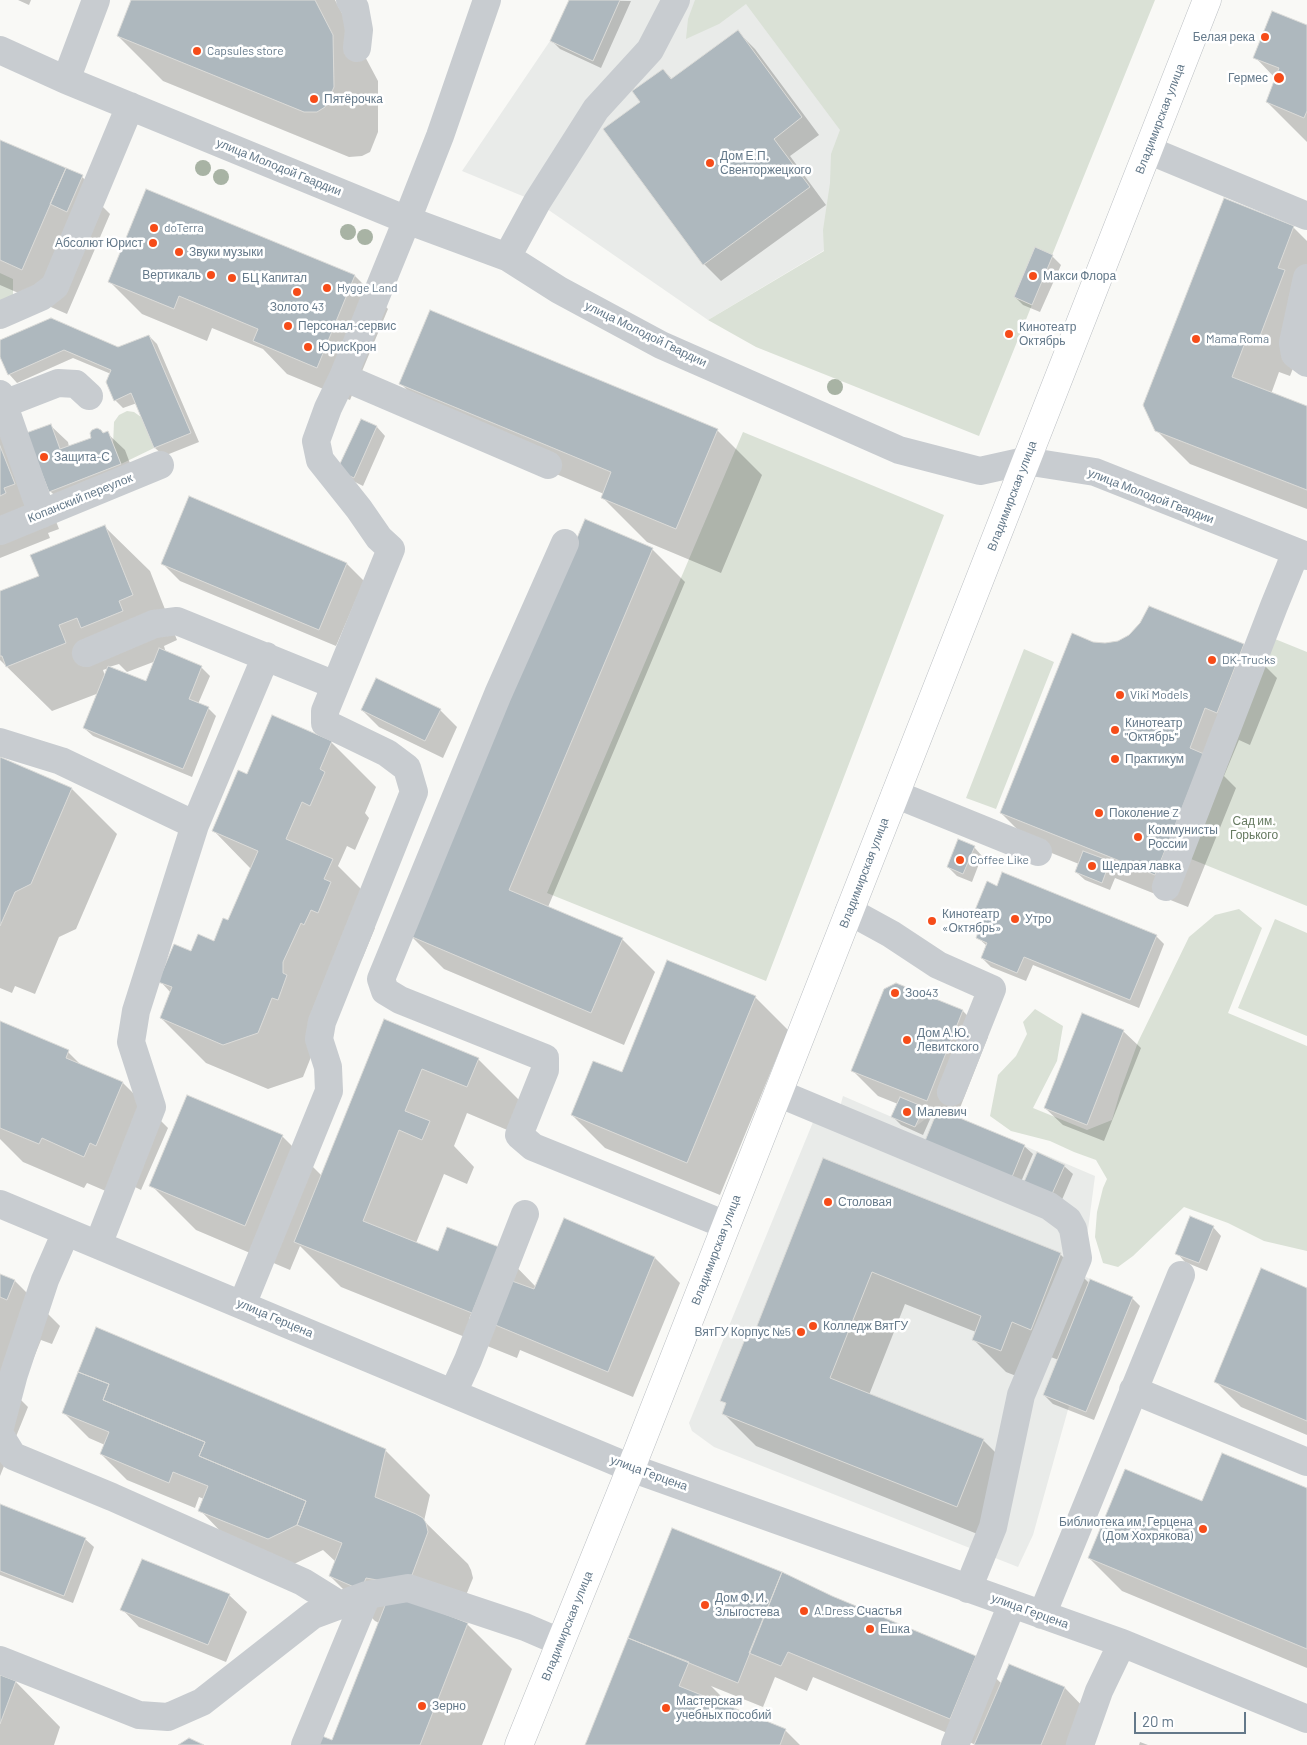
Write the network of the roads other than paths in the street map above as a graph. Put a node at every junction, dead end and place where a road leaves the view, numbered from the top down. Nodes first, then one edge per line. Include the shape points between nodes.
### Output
1 (96, 0) edge
2 (350, 0) edge
3 (487, 0) edge
4 (676, 0) edge
5 (1207, 0) edge
6 (357, 48) dead end
7 (0, 50) edge
8 (66, 80) junction
9 (130, 106) junction
10 (1148, 150) junction
11 (1307, 216) edge
12 (407, 220) junction
13 (507, 257) junction
14 (1307, 278) edge
15 (0, 316) edge
16 (1307, 363) edge
17 (343, 377) junction
18 (89, 396) dead end
19 (2, 399) edge
20 (1025, 460) junction
21 (160, 465) dead end
22 (548, 465) dead end
23 (42, 514) junction
24 (0, 531) edge
25 (565, 543) dead end
26 (1301, 554) edge
27 (86, 652) dead end
28 (266, 656) junction
29 (335, 685) junction
30 (0, 742) edge
31 (895, 794) junction
32 (195, 825) junction
33 (1038, 852) dead end
34 (1166, 887) dead end
35 (849, 912) junction
36 (951, 1092) dead end
37 (778, 1093) junction
38 (0, 1204) edge
39 (525, 1214) dead end
40 (726, 1225) junction
41 (66, 1232) junction
42 (98, 1245) junction
43 (1181, 1275) dead end
44 (242, 1305) junction
45 (1133, 1390) junction
46 (453, 1393) junction
47 (0, 1427) edge
48 (0, 1435) edge
49 (1307, 1462) edge
50 (631, 1468) junction
51 (968, 1589) junction
52 (367, 1596) junction
53 (1012, 1604) junction
54 (340, 1606) junction
55 (1042, 1615) junction
56 (560, 1642) junction
57 (1122, 1643) junction
58 (0, 1660) edge
59 (1307, 1719) edge
60 (305, 1745) edge
61 (520, 1745) edge
62 (955, 1745) edge
63 (1080, 1745) edge

1 - 8 street
2 - 6 street via 355,8
3 - 12 street
4 - 13 street via 650,50 596,109 537,202
5 - 10 main road, Владимирская улица
7 - 8 street, улица Молодой Гвардии
8 - 9 street, улица Молодой Гвардии
9 - 12 street, улица Молодой Гвардии
9 - 15 street via 55,286 41,298
10 - 11 street
10 - 20 main road, Владимирская улица
12 - 13 street, улица Молодой Гвардии
12 - 17 street
13 - 20 street, улица Молодой Гвардии via 559,290 661,345 899,450 980,471
14 - 16 street via 1293,344 1295,354
17 - 22 street
17 - 29 street via 316,441 320,460 390,549
18 - 19 street via 76,384 58,384
19 - 23 street
20 - 26 street, улица Молодой Гвардии via 1095,472
20 - 31 main road, Владимирская улица
21 - 23 street, Копанский переулок
23 - 24 street, Копанский переулок
25 - 40 street via 498,694 381,979 385,991 400,1000 545,1058 545,1070 519,1135 533,1147
26 - 34 street via 1274,606
27 - 28 street via 154,624 177,621
28 - 29 street
28 - 32 street
29 - 44 street via 325,711 325,723 387,753 407,768 414,792 322,1022 319,1039 328,1067 329,1090
30 - 32 street via 61,761
31 - 33 street
31 - 35 main road, Владимирская улица
32 - 42 street via 136,1011 131,1042 152,1107
35 - 36 street via 891,934 938,965 992,989
35 - 37 main road, Владимирская улица
37 - 40 main road, Владимирская улица
37 - 51 street via 1048,1206 1068,1220 1073,1229 1078,1258 1021,1395 994,1527
38 - 41 street, улица Герцена
39 - 46 street
40 - 50 main road, Владимирская улица
41 - 42 street, улица Герцена
41 - 47 street via 45,1280
42 - 44 street, улица Герцена
43 - 45 street
44 - 46 street, улица Герцена
45 - 49 street
45 - 55 street
46 - 50 street, улица Герцена
48 - 54 street via 13,1456 303,1582
50 - 51 street, улица Герцена
50 - 56 main road, Владимирская улица
51 - 53 street, улица Герцена
52 - 54 street
52 - 56 street via 408,1588
52 - 60 street
53 - 55 street, улица Герцена
53 - 62 street
54 - 58 street via 313,1615 202,1702 168,1717 140,1715
55 - 57 street, улица Герцена
56 - 61 main road, Владимирская улица
57 - 59 street, улица Герцена
57 - 63 street via 1099,1691

